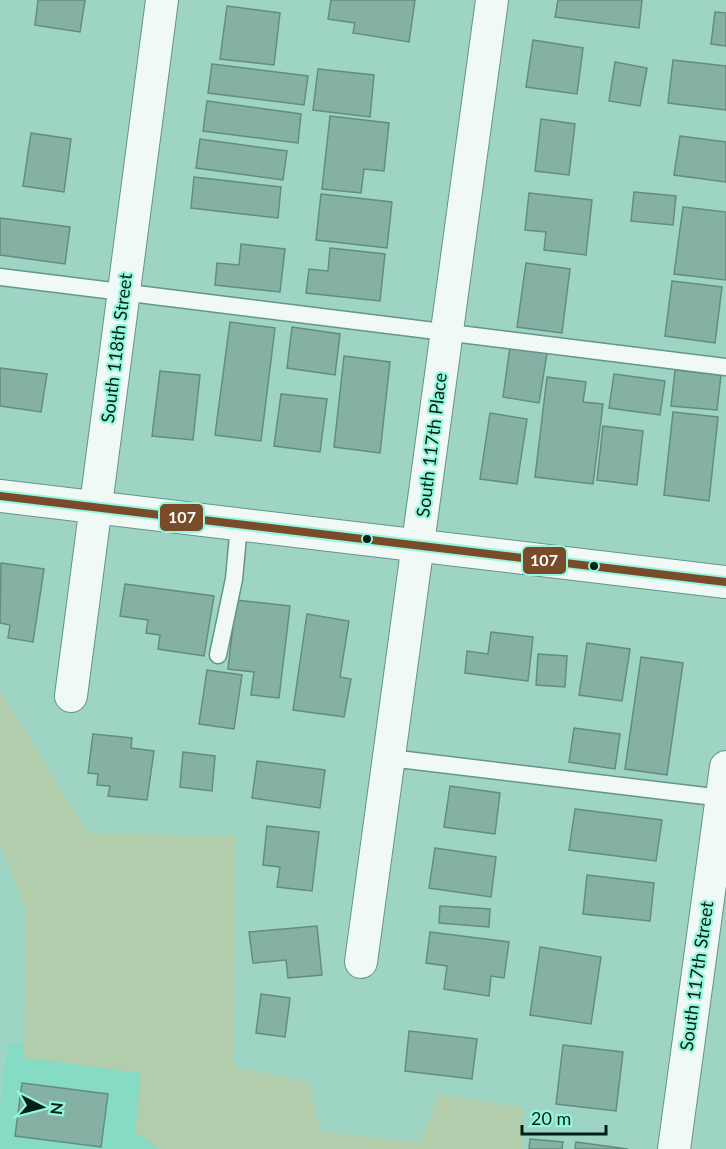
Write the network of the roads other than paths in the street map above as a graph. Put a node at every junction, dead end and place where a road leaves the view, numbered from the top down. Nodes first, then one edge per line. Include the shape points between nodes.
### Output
1 (162, 0) edge
2 (492, 0) edge
3 (0, 277) edge
4 (124, 293) junction
5 (447, 332) junction
6 (726, 367) edge
7 (0, 496) edge
8 (96, 508) junction
9 (239, 525) junction
10 (419, 546) junction
11 (726, 582) edge
12 (218, 655) dead end
13 (71, 696) dead end
14 (390, 758) junction
15 (726, 767) edge
16 (722, 798) junction
17 (716, 916) edge
18 (361, 962) dead end
19 (674, 1149) edge

1 - 4 street, South 118th Street
2 - 5 street, South 117th Place
3 - 4 lane
4 - 5 lane
4 - 8 street, South 118th Street
5 - 6 lane
5 - 10 street, South 117th Place
7 - 8 street
8 - 9 street
8 - 13 street, South 118th Street
9 - 10 street
9 - 12 lane via 234,579
10 - 11 street
10 - 14 street, South 117th Place
14 - 16 lane
14 - 18 street, South 117th Place
15 - 16 street, South 117th Street
16 - 17 street, South 117th Street
17 - 19 street, South 117th Street

